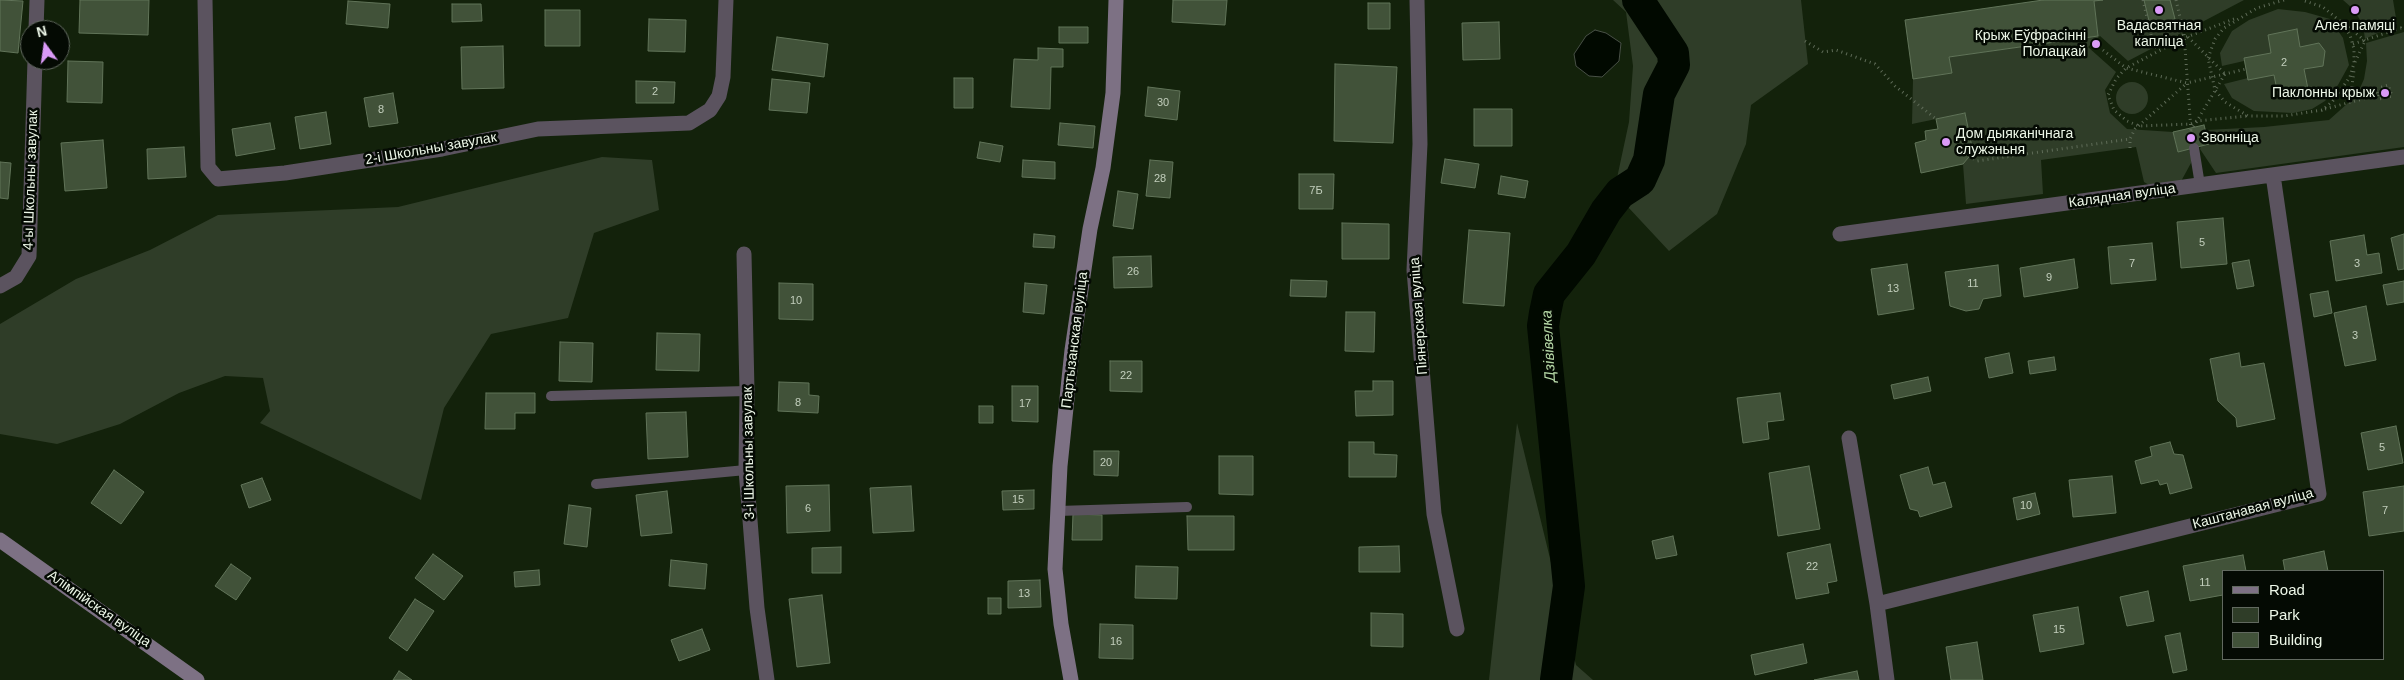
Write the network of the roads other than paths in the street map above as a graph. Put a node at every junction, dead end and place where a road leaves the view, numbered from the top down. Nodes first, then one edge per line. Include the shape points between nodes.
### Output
1 (37, 0) edge
2 (205, 0) edge
3 (726, 0) edge
4 (1116, 0) edge
5 (1417, 0) edge
6 (36, 20) edge
7 (34, 70) edge
8 (2194, 148) dead end
9 (2404, 157) edge
10 (2273, 175) junction
11 (2200, 185) junction
12 (1840, 234) dead end
13 (744, 254) dead end
14 (0, 286) edge
15 (747, 391) junction
16 (551, 396) dead end
17 (1849, 438) dead end
18 (746, 470) junction
19 (596, 484) dead end
20 (1187, 507) dead end
21 (1058, 511) junction
22 (0, 540) edge
23 (1877, 604) junction
24 (1457, 628) dead end
25 (197, 680) edge
26 (767, 680) edge
27 (1071, 680) edge
28 (1887, 680) edge

1 - 6 street
2 - 3 street, 2-і Школьны завулак via 208,167 218,180 422,152 538,129 689,123 710,110 719,96 723,77
4 - 21 street, Партызанская вуліца via 1113,93 1072,350
5 - 24 street, Піянерская вуліца via 1420,144 1414,270 1434,514
7 - 14 street, 4-ы Школьны завулак via 30,256 16,277
8 - 11 lane
9 - 10 street, Калядная вуліца
10 - 11 street, Калядная вуліца
10 - 23 street, Каштанавая вуліца via 2319,494
11 - 12 street, Калядная вуліца
13 - 15 street, 3-і Школьны завулак
15 - 16 lane
15 - 18 street, 3-і Школьны завулак
17 - 23 street
18 - 19 lane
18 - 26 street, 3-і Школьны завулак via 757,608
20 - 21 lane
21 - 27 street, Партызанская вуліца via 1055,569
22 - 25 street, Алімпійская вуліца
23 - 28 street

